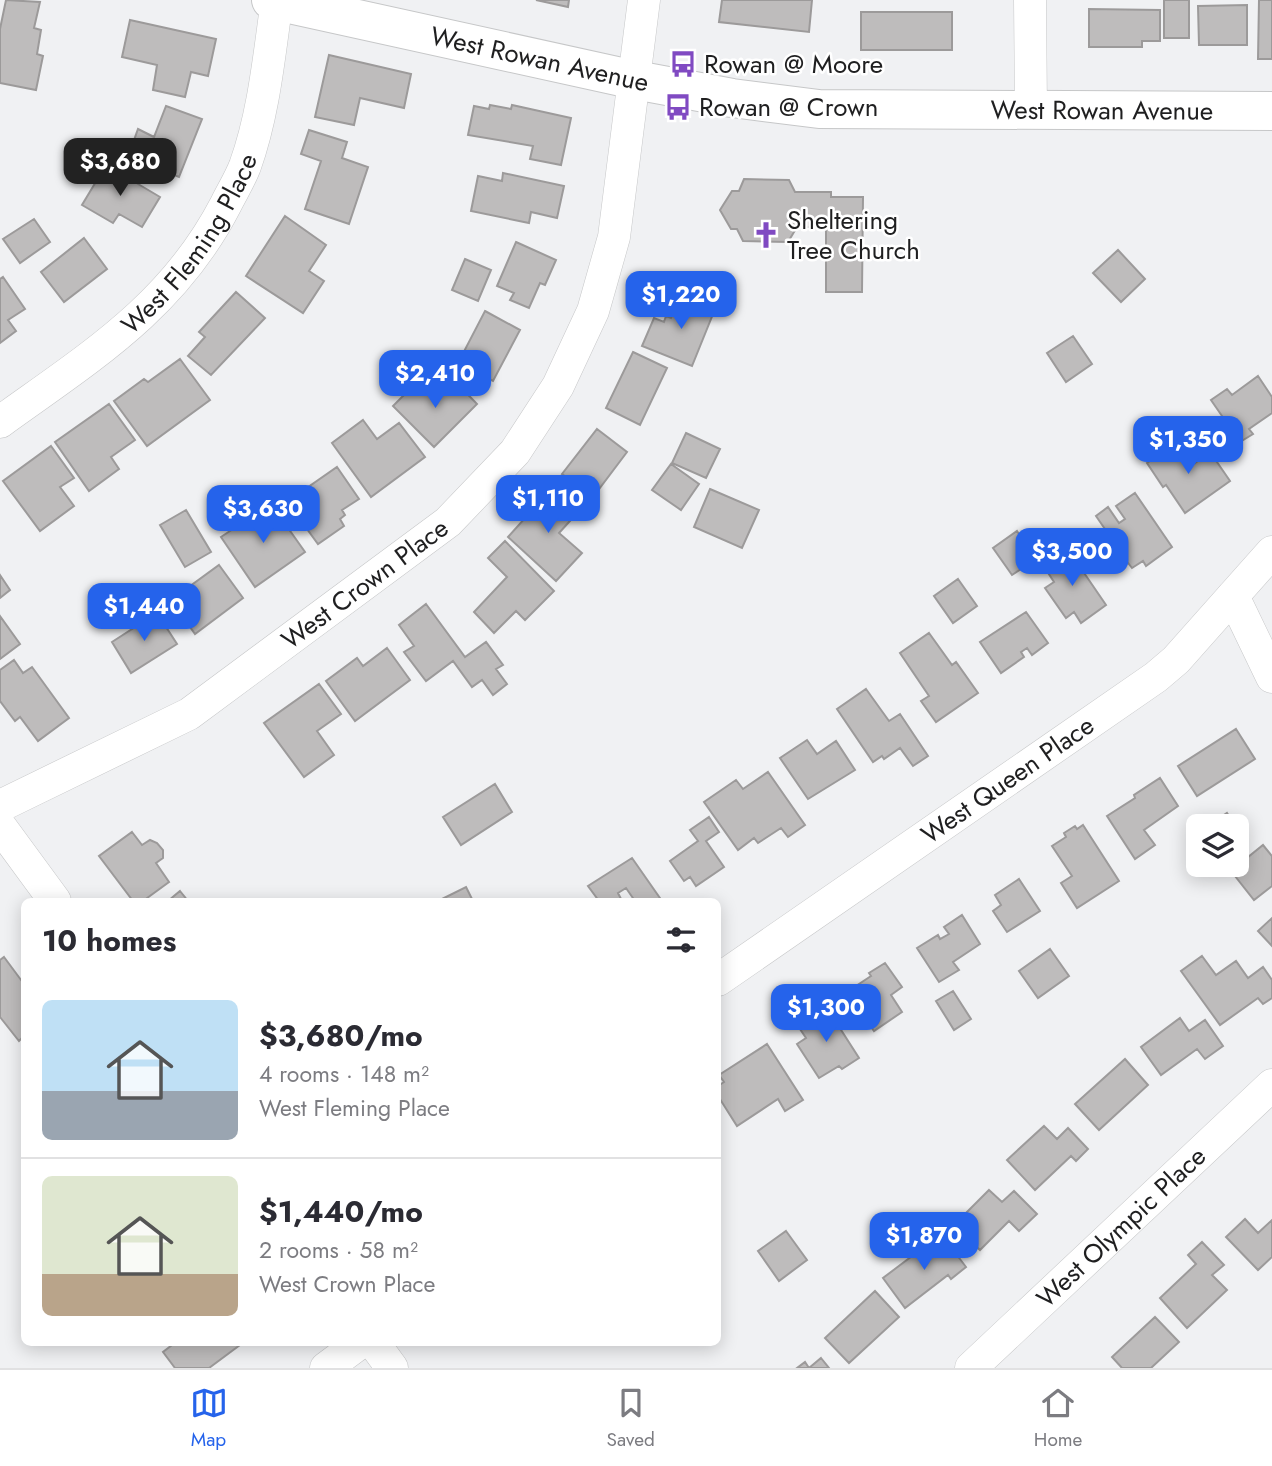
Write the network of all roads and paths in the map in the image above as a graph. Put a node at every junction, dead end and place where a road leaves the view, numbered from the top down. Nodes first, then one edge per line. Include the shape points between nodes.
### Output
1 (275, 0) edge
2 (643, 0) edge
3 (1030, 0) edge
4 (635, 79) junction
5 (1031, 110) junction
6 (1272, 111) edge
7 (0, 422) edge
8 (1272, 552) edge
9 (1233, 596) junction
10 (1272, 677) edge
11 (0, 806) edge
12 (0, 826) edge
13 (53, 898) edge
14 (721, 978) edge
15 (1272, 1085) edge
16 (356, 1346) edge
17 (376, 1346) edge
18 (326, 1368) edge
19 (392, 1368) edge
20 (971, 1368) edge

1 - 4 street, West Rowan Avenue
1 - 7 street, West Fleming Place via 263,102 244,168 211,233 169,288 125,331
2 - 4 street, West Crown Place
3 - 5 street
4 - 5 street, West Rowan Avenue via 819,109
4 - 11 street, West Crown Place via 614,237 593,311 558,386 515,452 448,523 189,715
5 - 6 street, West Rowan Avenue
8 - 9 street, West Queen Place
9 - 10 street
9 - 14 street, West Queen Place via 1156,677
12 - 13 street
15 - 20 street, West Olympic Place
16 - 18 street
17 - 19 street

